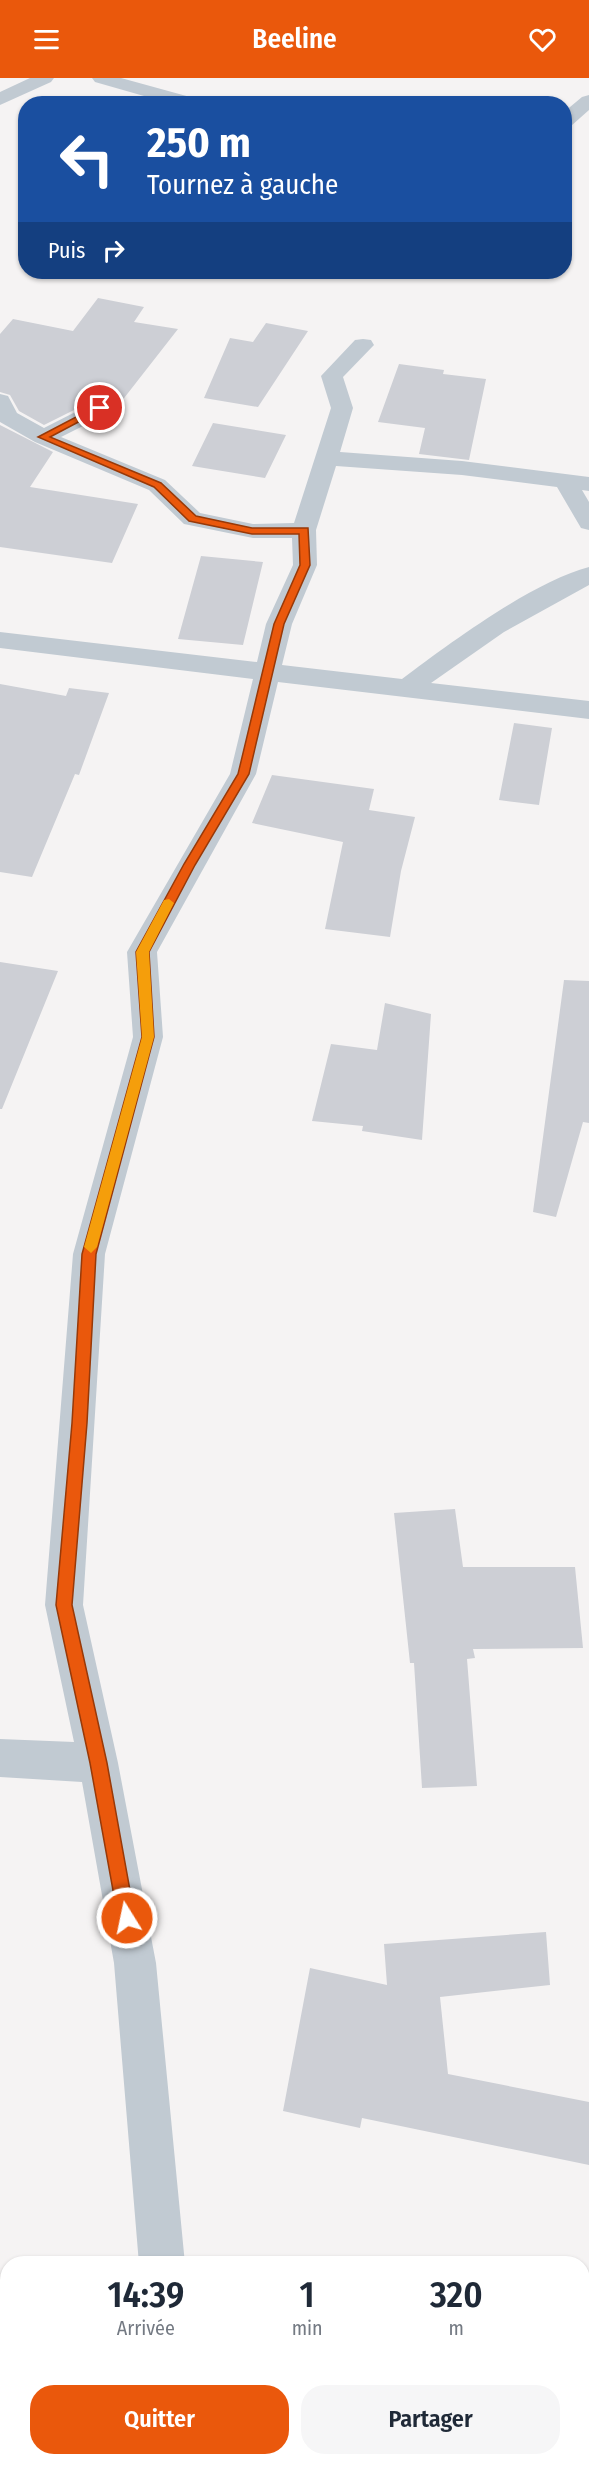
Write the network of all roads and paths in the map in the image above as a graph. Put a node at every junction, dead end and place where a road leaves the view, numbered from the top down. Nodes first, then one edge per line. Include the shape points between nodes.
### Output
1 (45, 78) edge
2 (100, 78) edge
3 (165, 96) edge
4 (0, 99) edge
5 (589, 101) edge
6 (572, 115) edge
7 (363, 345) dead end
8 (0, 401) edge
9 (100, 408) dead end
10 (43, 437) junction
11 (327, 458) junction
12 (565, 480) junction
13 (589, 484) edge
14 (589, 523) edge
15 (304, 530) junction
16 (589, 575) edge
17 (0, 640) edge
18 (267, 671) junction
19 (407, 688) junction
20 (589, 710) edge
21 (0, 1758) edge
22 (99, 1763) junction
23 (161, 2256) edge

1 - 4 street
2 - 3 street
5 - 6 street
7 - 11 street via 332,376 342,408
8 - 10 street via 8,417
9 - 10 street
10 - 15 street via 157,485 192,519 252,531
11 - 12 street
11 - 15 street
12 - 13 street
12 - 14 street
15 - 18 street via 305,565 279,624
16 - 19 street via 501,624
17 - 18 street
18 - 19 street
18 - 22 street via 243,774 142,952 148,1037 89,1254 80,1423 64,1605
19 - 20 street
21 - 22 street
22 - 23 street via 135,1963

